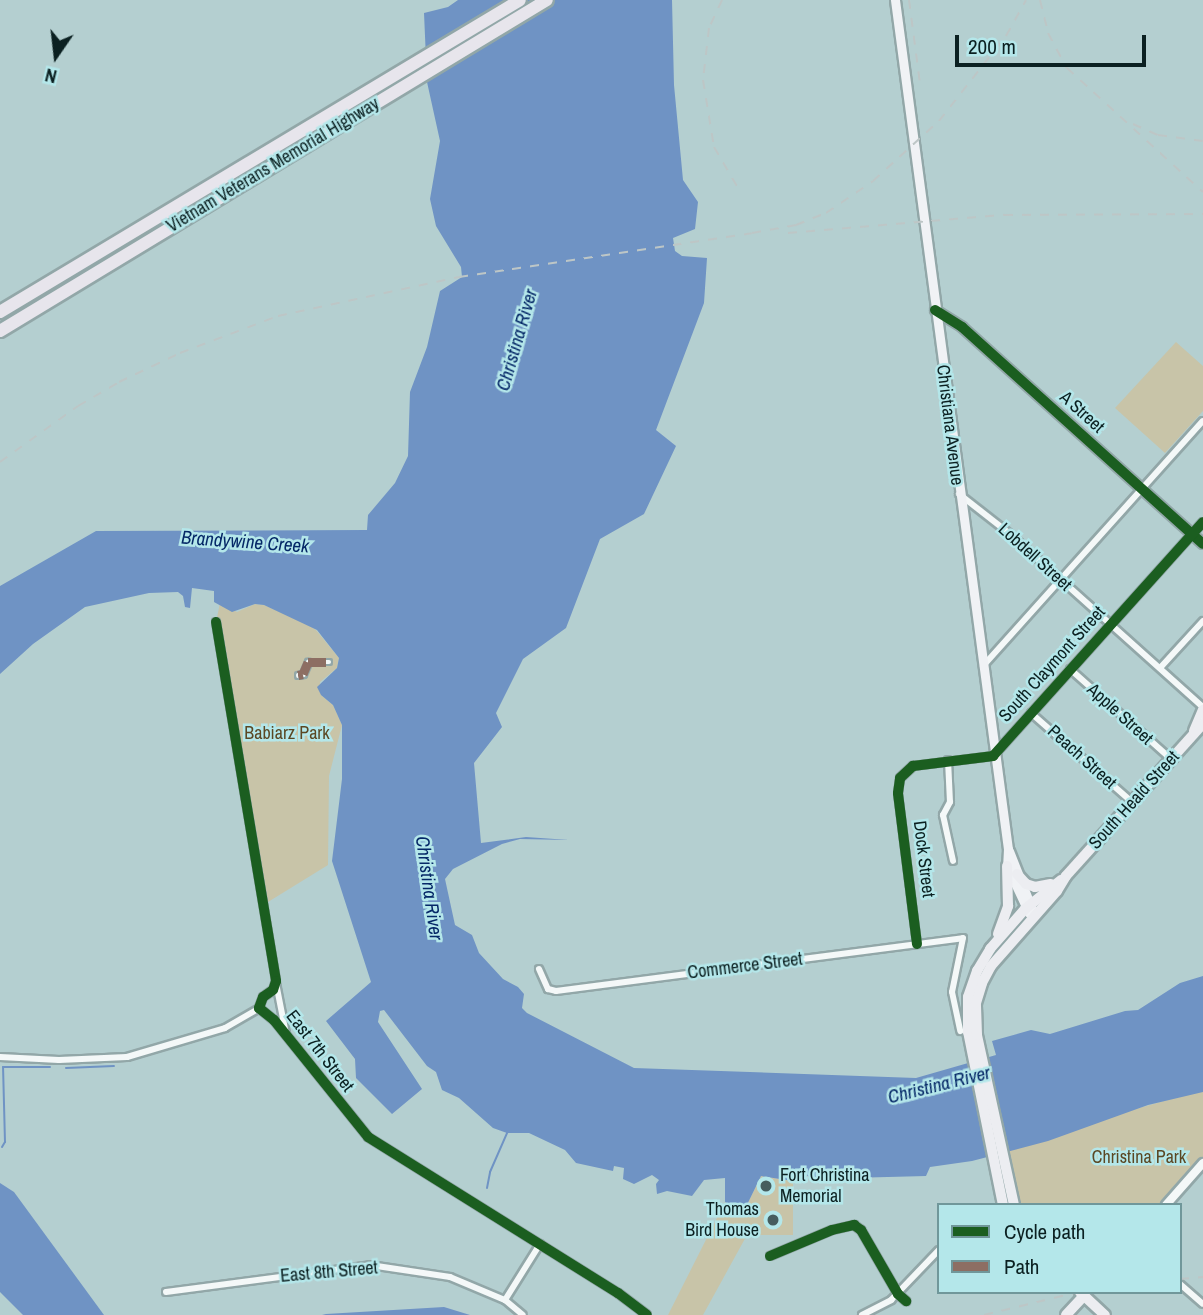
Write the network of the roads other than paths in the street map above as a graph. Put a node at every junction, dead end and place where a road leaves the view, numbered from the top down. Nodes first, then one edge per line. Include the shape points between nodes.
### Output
1 (520, 0) edge
2 (547, 0) edge
3 (894, 0) edge
4 (935, 310) junction
5 (0, 312) edge
6 (0, 331) edge
7 (1203, 421) edge
8 (1142, 489) junction
9 (959, 494) junction
10 (1203, 522) edge
11 (1192, 534) junction
12 (1203, 544) edge
13 (1061, 580) junction
14 (1203, 621) edge
15 (216, 622) dead end
16 (1111, 625) junction
17 (329, 662) dead end
18 (981, 667) junction
19 (1160, 668) junction
20 (1070, 669) junction
21 (298, 675) dead end
22 (1203, 708) edge
23 (1031, 713) junction
24 (1203, 724) edge
25 (1193, 733) junction
26 (993, 756) junction
27 (1171, 759) junction
28 (948, 760) junction
29 (1132, 802) junction
30 (1008, 849) junction
31 (953, 861) dead end
32 (1007, 866) junction
33 (1017, 874) junction
34 (1066, 876) junction
35 (1030, 910) junction
36 (917, 944) junction
37 (990, 949) junction
38 (539, 969) dead end
39 (276, 981) junction
40 (972, 998) junction
41 (259, 1008) junction
42 (960, 1031) dead end
43 (286, 1036) junction
44 (0, 1057) edge
45 (1203, 1163) edge
46 (1005, 1202) edge
47 (1168, 1203) edge
48 (540, 1244) junction
49 (937, 1252) edge
50 (770, 1256) dead end
51 (1182, 1286) edge
52 (166, 1292) dead end
53 (898, 1294) junction
54 (1083, 1294) edge
55 (1085, 1294) edge
56 (505, 1300) junction
57 (906, 1301) dead end
58 (1203, 1304) edge
59 (523, 1315) edge
60 (647, 1315) edge
61 (862, 1315) edge
62 (1066, 1315) edge
63 (1105, 1315) edge

1 - 5 highway, Vietnam Veterans Memorial Highway
2 - 6 highway, Vietnam Veterans Memorial Highway
3 - 4 main road, Christiana Avenue
4 - 8 street, A Street via 962,327
4 - 9 main road, Christiana Avenue
7 - 8 street
8 - 11 street, A Street
8 - 13 street
9 - 13 street, Lobdell Street
9 - 18 main road, Christiana Avenue
10 - 11 street, South Claymont Street
11 - 12 street, A Street
11 - 16 street, South Claymont Street
13 - 16 street, Lobdell Street
13 - 18 street
14 - 19 street
15 - 39 street, East 7th Street
16 - 19 street, Lobdell Street
16 - 20 street, South Claymont Street
17 - 21 street via 309,662
18 - 26 main road, Christiana Avenue
19 - 22 street, Lobdell Street
20 - 23 street, South Claymont Street
20 - 27 street, Apple Street
22 - 25 main road
23 - 26 street, South Claymont Street
23 - 29 street, Peach Street
24 - 25 main road, South Heald Street
25 - 27 main road, South Heald Street
26 - 28 street
26 - 30 main road, Christiana Avenue
27 - 29 main road, South Heald Street
28 - 31 street via 950,802 943,815
28 - 36 street, Dock Street via 909,767 900,778 898,793
29 - 34 main road, South Heald Street
30 - 32 main road, Christiana Avenue
30 - 33 main road, Christiana Avenue
32 - 35 main road, Christiana Avenue
32 - 37 main road via 1006,915
33 - 34 main road via 1037,888
33 - 35 main road, Christiana Avenue
34 - 35 main road, South Heald Street
35 - 37 main road, South Heald Street
35 - 40 main road, South Heald Street
36 - 38 street, Commerce Street via 556,991 548,989
36 - 42 street, Commerce Street via 964,938 952,992
37 - 40 main road, South Heald Street via 977,971
39 - 41 street, East 7th Street
39 - 43 street, East 7th Street
40 - 46 main road, South Heald Street via 1004,1161
40 - 46 main road via 968,1032
41 - 43 street, East 7th Street
41 - 44 street via 218,1030 123,1058
43 - 48 street, East 7th Street via 364,1134
45 - 47 street
48 - 56 street
48 - 60 street, East 7th Street
49 - 53 street
50 - 53 street via 854,1225
51 - 58 street
52 - 56 street, East 8th Street via 370,1265 450,1277
53 - 57 street
53 - 61 street
54 - 62 main road
55 - 63 main road
56 - 59 street, East 8th Street

